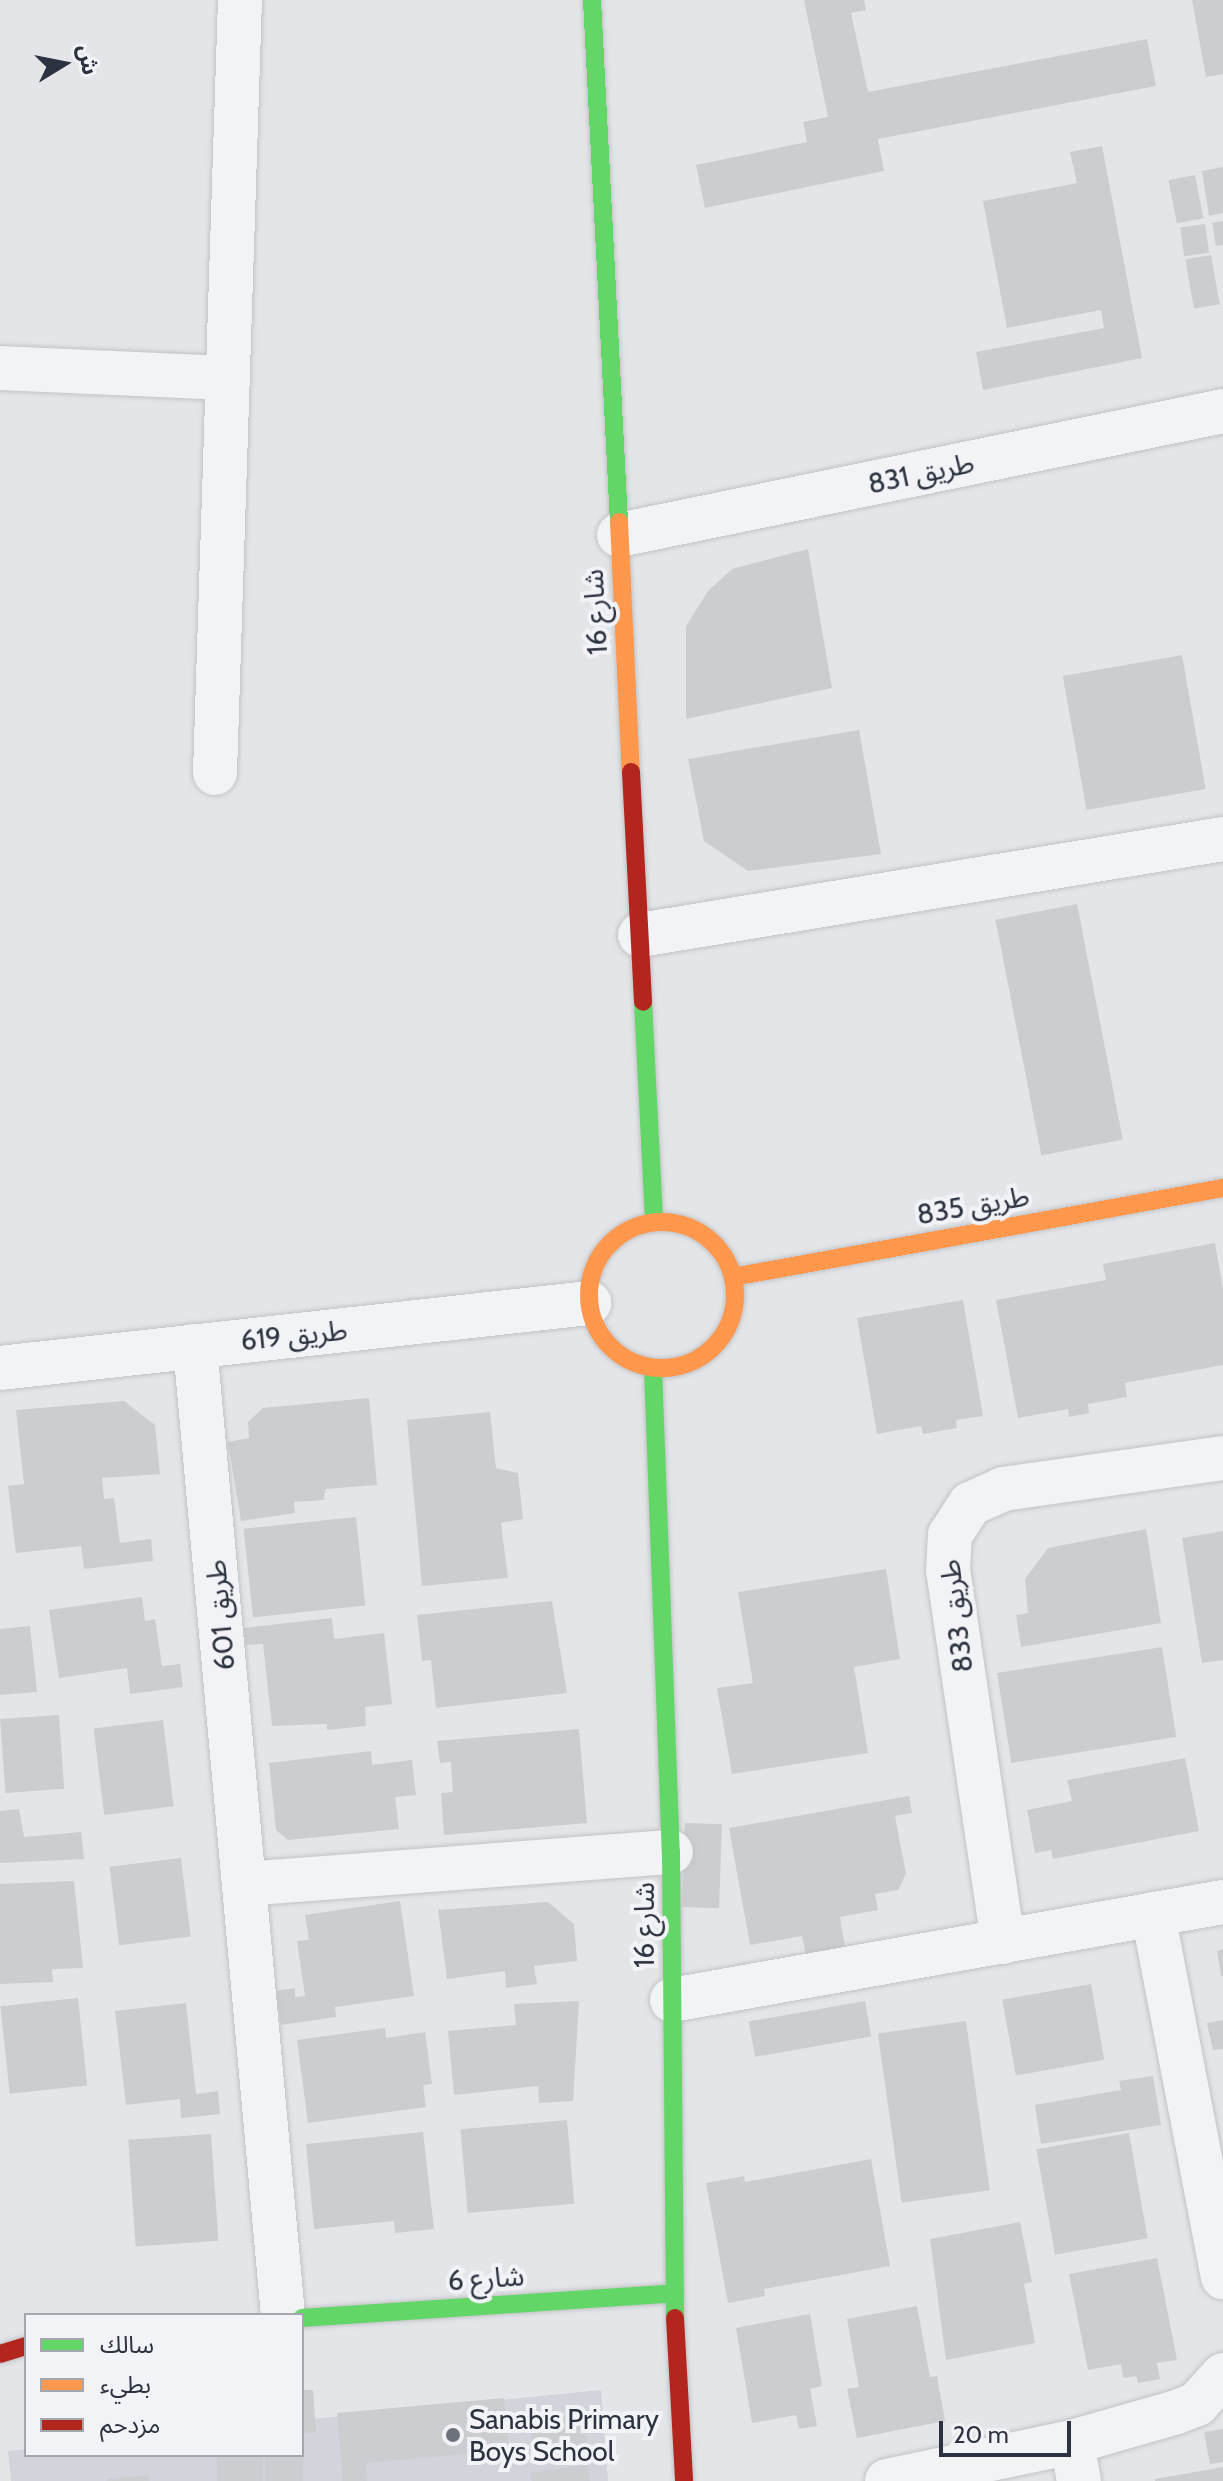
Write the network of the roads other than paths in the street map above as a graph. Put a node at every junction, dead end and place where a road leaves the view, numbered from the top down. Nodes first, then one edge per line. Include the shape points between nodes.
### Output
1 (240, 0) edge
2 (592, 0) edge
3 (0, 368) edge
4 (228, 378) junction
5 (1223, 411) edge
6 (619, 535) junction
7 (215, 773) dead end
8 (1223, 839) edge
9 (640, 935) junction
10 (1223, 1188) edge
11 (654, 1221) junction
12 (733, 1277) junction
13 (589, 1303) junction
14 (195, 1346) junction
15 (0, 1368) edge
16 (653, 1368) junction
17 (1223, 1458) edge
18 (671, 1852) junction
19 (244, 1884) junction
20 (1223, 1902) edge
21 (1153, 1914) junction
22 (1003, 1942) junction
23 (672, 2000) junction
24 (1223, 2277) edge
25 (674, 2293) junction
26 (283, 2313) edge
27 (304, 2318) edge
28 (24, 2347) edge
29 (0, 2354) edge
30 (1223, 2375) edge
31 (1076, 2461) edge
32 (684, 2481) edge
33 (887, 2481) edge

1 - 4 street
2 - 6 street, شارع 16
3 - 4 street
4 - 7 street
5 - 6 street, طريق 831
6 - 9 street, شارع 16
8 - 9 street
9 - 11 street, شارع 16
10 - 12 street, طريق 835
11 - 12 street via 695,1229 725,1257
11 - 13 street via 612,1240 589,1280
12 - 16 street via 729,1324 717,1343 699,1358
13 - 14 street, طريق 619
13 - 16 street via 599,1331 617,1353
14 - 15 street, طريق 619
14 - 19 street, طريق 601
16 - 18 street, شارع 16
17 - 22 street, طريق 833 via 1003,1489 970,1504 950,1535 948,1571
18 - 19 street
18 - 23 street, شارع 16
19 - 26 street, طريق 601
20 - 21 street
21 - 22 street
21 - 24 street
22 - 23 street
23 - 25 street, شارع 16
25 - 27 street, شارع 6
25 - 32 street, شارع 16
28 - 29 street
30 - 31 street via 1197,2404
31 - 33 street

